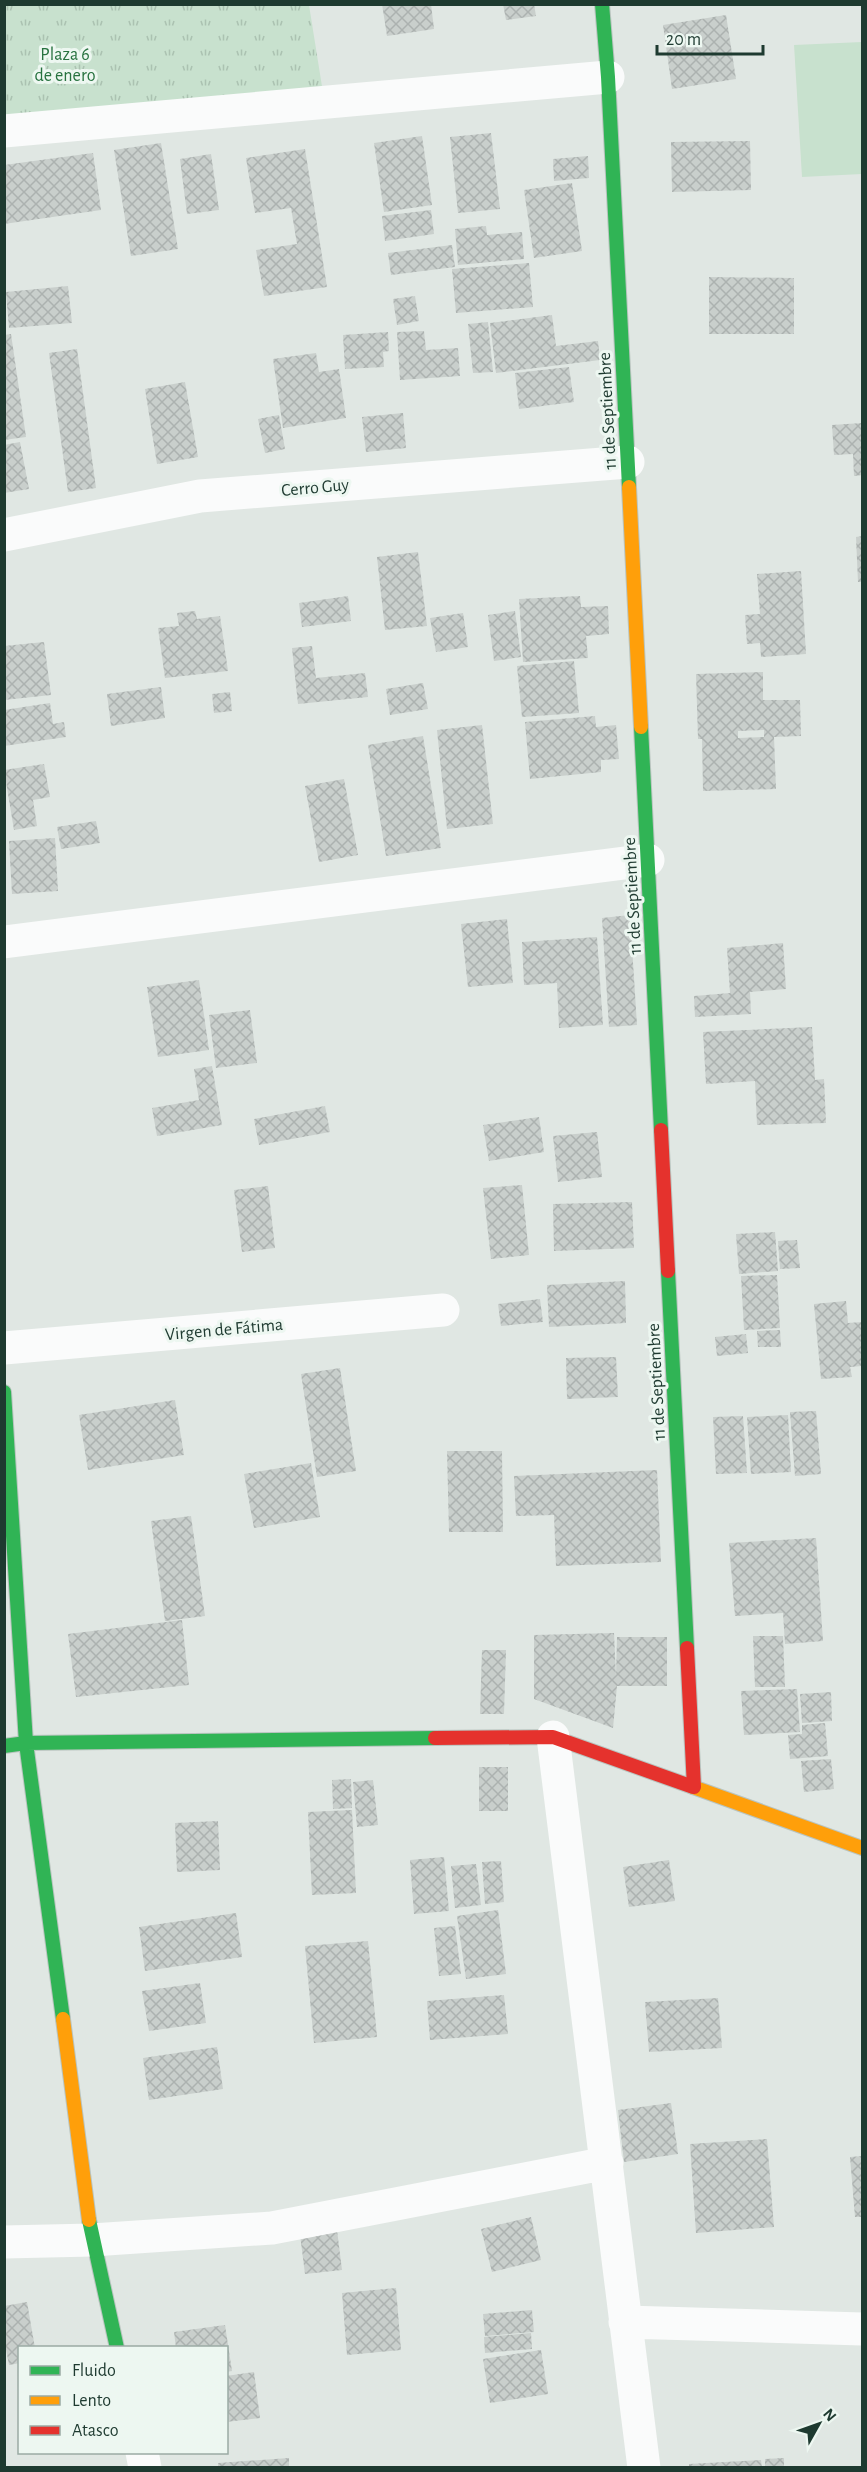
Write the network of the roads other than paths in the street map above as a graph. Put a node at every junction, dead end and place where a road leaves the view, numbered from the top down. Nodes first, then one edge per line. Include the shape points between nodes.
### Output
1 (602, 4) edge
2 (608, 77) junction
3 (4, 131) edge
4 (628, 462) junction
5 (4, 535) edge
6 (648, 860) junction
7 (4, 942) edge
8 (443, 1310) dead end
9 (4, 1348) edge
10 (4, 1392) edge
11 (553, 1737) junction
12 (26, 1743) junction
13 (4, 1746) edge
14 (694, 1787) junction
15 (862, 1848) edge
16 (607, 2163) junction
17 (92, 2240) junction
18 (4, 2242) edge
19 (625, 2322) junction
20 (862, 2329) edge
21 (117, 2346) edge
22 (644, 2468) edge

1 - 2 main road, 11 de Septiembre
2 - 3 street
2 - 4 main road, 11 de Septiembre
4 - 5 street, Cerro Guy via 200,496
4 - 6 main road, 11 de Septiembre
6 - 7 street
6 - 14 main road, 11 de Septiembre
8 - 9 street, Virgen de Fátima
10 - 12 main road
11 - 12 main road
11 - 14 main road
11 - 16 street
12 - 13 main road
12 - 17 main road
14 - 15 main road
16 - 17 street via 272,2228
16 - 19 street
17 - 18 street
17 - 21 main road
19 - 20 street
19 - 22 street

